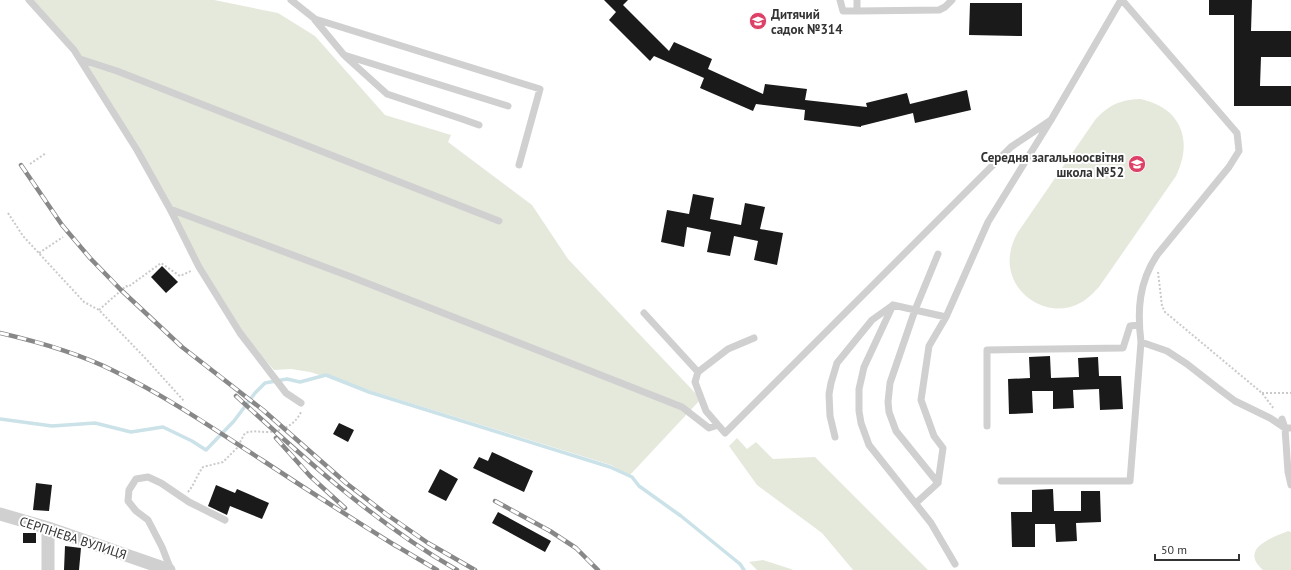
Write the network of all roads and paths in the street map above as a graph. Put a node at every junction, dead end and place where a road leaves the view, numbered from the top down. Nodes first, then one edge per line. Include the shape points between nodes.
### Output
1 (29, 0) edge
2 (291, 0) edge
3 (840, 0) edge
4 (857, 0) edge
5 (952, 0) edge
6 (1121, 0) edge
7 (857, 11) junction
8 (315, 20) junction
9 (344, 55) junction
10 (80, 59) junction
11 (508, 106) dead end
12 (1051, 120) junction
13 (478, 125) dead end
14 (46, 152) dead end
15 (30, 164) dead end
16 (519, 165) dead end
17 (170, 209) junction
18 (8, 213) dead end
19 (499, 221) dead end
20 (63, 236) dead end
21 (39, 253) junction
22 (938, 254) dead end
23 (1157, 255) junction
24 (199, 267) junction
25 (893, 305) junction
26 (98, 310) junction
27 (915, 310) junction
28 (644, 312) dead end
29 (946, 317) junction
30 (1139, 325) junction
31 (754, 338) dead end
32 (1141, 342) junction
33 (698, 372) junction
34 (1262, 393) junction
35 (1291, 393) edge
36 (184, 401) dead end
37 (301, 403) joint
38 (1282, 419) joint
39 (718, 425) junction
40 (987, 426) dead end
41 (1288, 428) edge
42 (835, 437) dead end
43 (1001, 481) dead end
44 (938, 483) junction
45 (1291, 485) edge
46 (184, 498) junction
47 (916, 503) junction
48 (0, 514) edge
49 (225, 520) dead end
50 (48, 528) junction
51 (954, 564) dead end
52 (48, 570) edge
53 (170, 570) edge

1 - 10 lane
2 - 8 lane
3 - 7 lane via 843,11
4 - 7 lane
5 - 7 lane via 939,10
6 - 12 lane
6 - 23 lane via 1237,133 1239,152
8 - 9 lane
8 - 16 lane via 540,89
9 - 11 lane
9 - 13 lane via 387,94
10 - 17 lane via 138,150
10 - 19 lane via 117,71
12 - 29 lane via 988,222
12 - 39 lane via 1011,147 725,433
14 - 15 path
17 - 24 lane
17 - 39 lane via 362,281 682,407 709,428
18 - 21 path via 23,236
20 - 21 path
21 - 26 path via 84,302
22 - 27 lane
23 - 30 lane via 1143,281
23 - 34 path via 1162,306 1166,312
24 - 26 path via 180,276 161,263 128,288 126,286
24 - 37 lane via 240,333 286,393
25 - 27 lane
25 - 42 lane via 872,320 837,363 830,383 829,399
25 - 47 lane via 864,367 859,389 859,411 869,445
26 - 36 path
27 - 29 lane
27 - 44 lane via 890,383 889,407 896,431
28 - 33 lane
29 - 44 lane via 928,346 921,400 934,436 943,448
30 - 32 lane
30 - 40 lane via 1130,326 1123,348 987,350
31 - 33 lane via 728,350
32 - 41 lane via 1168,351 1235,401
32 - 43 lane via 1130,481
33 - 39 lane via 696,382 706,411
34 - 35 path
34 - 38 path
37 - 46 path via 298,418 293,423 281,430 253,430 245,433 237,448 224,462 203,467
38 - 41 lane
41 - 45 lane via 1288,472
44 - 47 lane
46 - 49 lane
46 - 53 lane via 148,477 136,479 130,490 128,501 148,520
47 - 51 lane via 931,523
48 - 50 street, СЕРПНЕВА ВУЛИЦЯ
50 - 52 street
50 - 53 street, СЕРПНЕВА ВУЛИЦЯ

